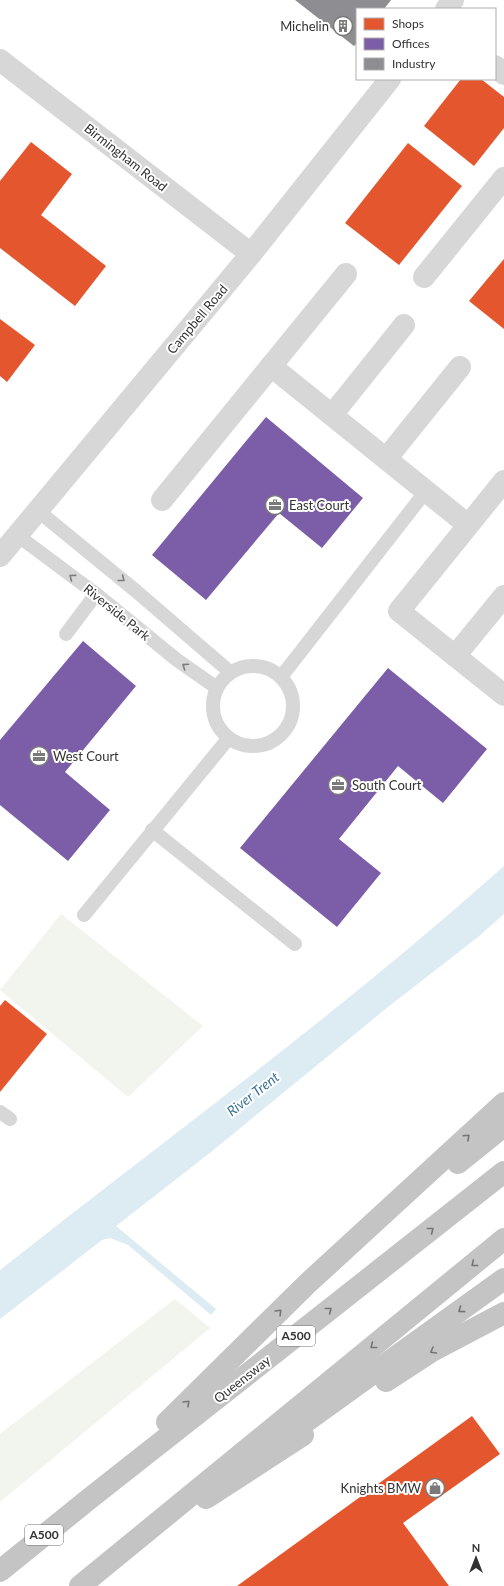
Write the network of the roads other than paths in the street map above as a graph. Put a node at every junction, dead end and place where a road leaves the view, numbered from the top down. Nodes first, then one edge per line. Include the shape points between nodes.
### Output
1 (453, 0) edge
2 (447, 8) edge
3 (0, 60) edge
4 (496, 67) edge
5 (504, 74) edge
6 (389, 80) edge
7 (504, 178) edge
8 (251, 254) junction
9 (346, 274) dead end
10 (424, 277) dead end
11 (404, 325) dead end
12 (271, 366) junction
13 (460, 368) dead end
14 (332, 414) junction
15 (386, 459) junction
16 (504, 481) edge
17 (426, 491) junction
18 (162, 500) dead end
19 (37, 510) junction
20 (468, 525) junction
21 (17, 535) junction
22 (0, 556) edge
23 (96, 594) junction
24 (504, 596) edge
25 (66, 634) dead end
26 (455, 656) junction
27 (230, 672) junction
28 (281, 677) junction
29 (217, 688) junction
30 (504, 696) edge
31 (228, 739) junction
32 (152, 830) junction
33 (84, 915) dead end
34 (295, 944) dead end
35 (504, 1103) edge
36 (504, 1126) edge
37 (504, 1172) edge
38 (504, 1239) edge
39 (504, 1279) edge
40 (307, 1284) junction
41 (504, 1313) edge
42 (89, 1499) junction
43 (111, 1560) junction
44 (0, 1571) edge
45 (80, 1586) edge

1 - 2 street
3 - 8 street, Birmingham Road
4 - 5 street
6 - 8 street, Campbell Road
7 - 10 street
8 - 19 street, Campbell Road
9 - 12 street
11 - 14 street
12 - 14 street
12 - 18 street
13 - 15 street
14 - 15 street
15 - 17 street
16 - 20 street
17 - 20 street
17 - 28 lane
19 - 21 street, Campbell Road
19 -> 27 lane, Riverside Park
20 - 26 street via 399,611
21 - 22 street, Campbell Road
23 -> 21 lane, Riverside Park
23 - 25 lane
29 -> 23 lane, Riverside Park via 177,660
24 - 26 street
26 - 30 street
27 - 28 lane via 243,667 257,666
27 - 29 lane
28 - 31 lane via 289,688 293,700 293,714 280,736 269,744 256,747 243,746
29 - 31 lane via 212,707 214,720
31 - 32 lane
32 - 33 lane
32 - 34 lane
40 -> 35 highway
36 - 40 highway
42 -> 37 highway, Queensway / A500
38 -> 43 highway
39 -> 43 highway
42 -> 40 highway
41 -> 43 highway via 432,1351
42 - 44 highway, Queensway / A500
43 - 45 highway

